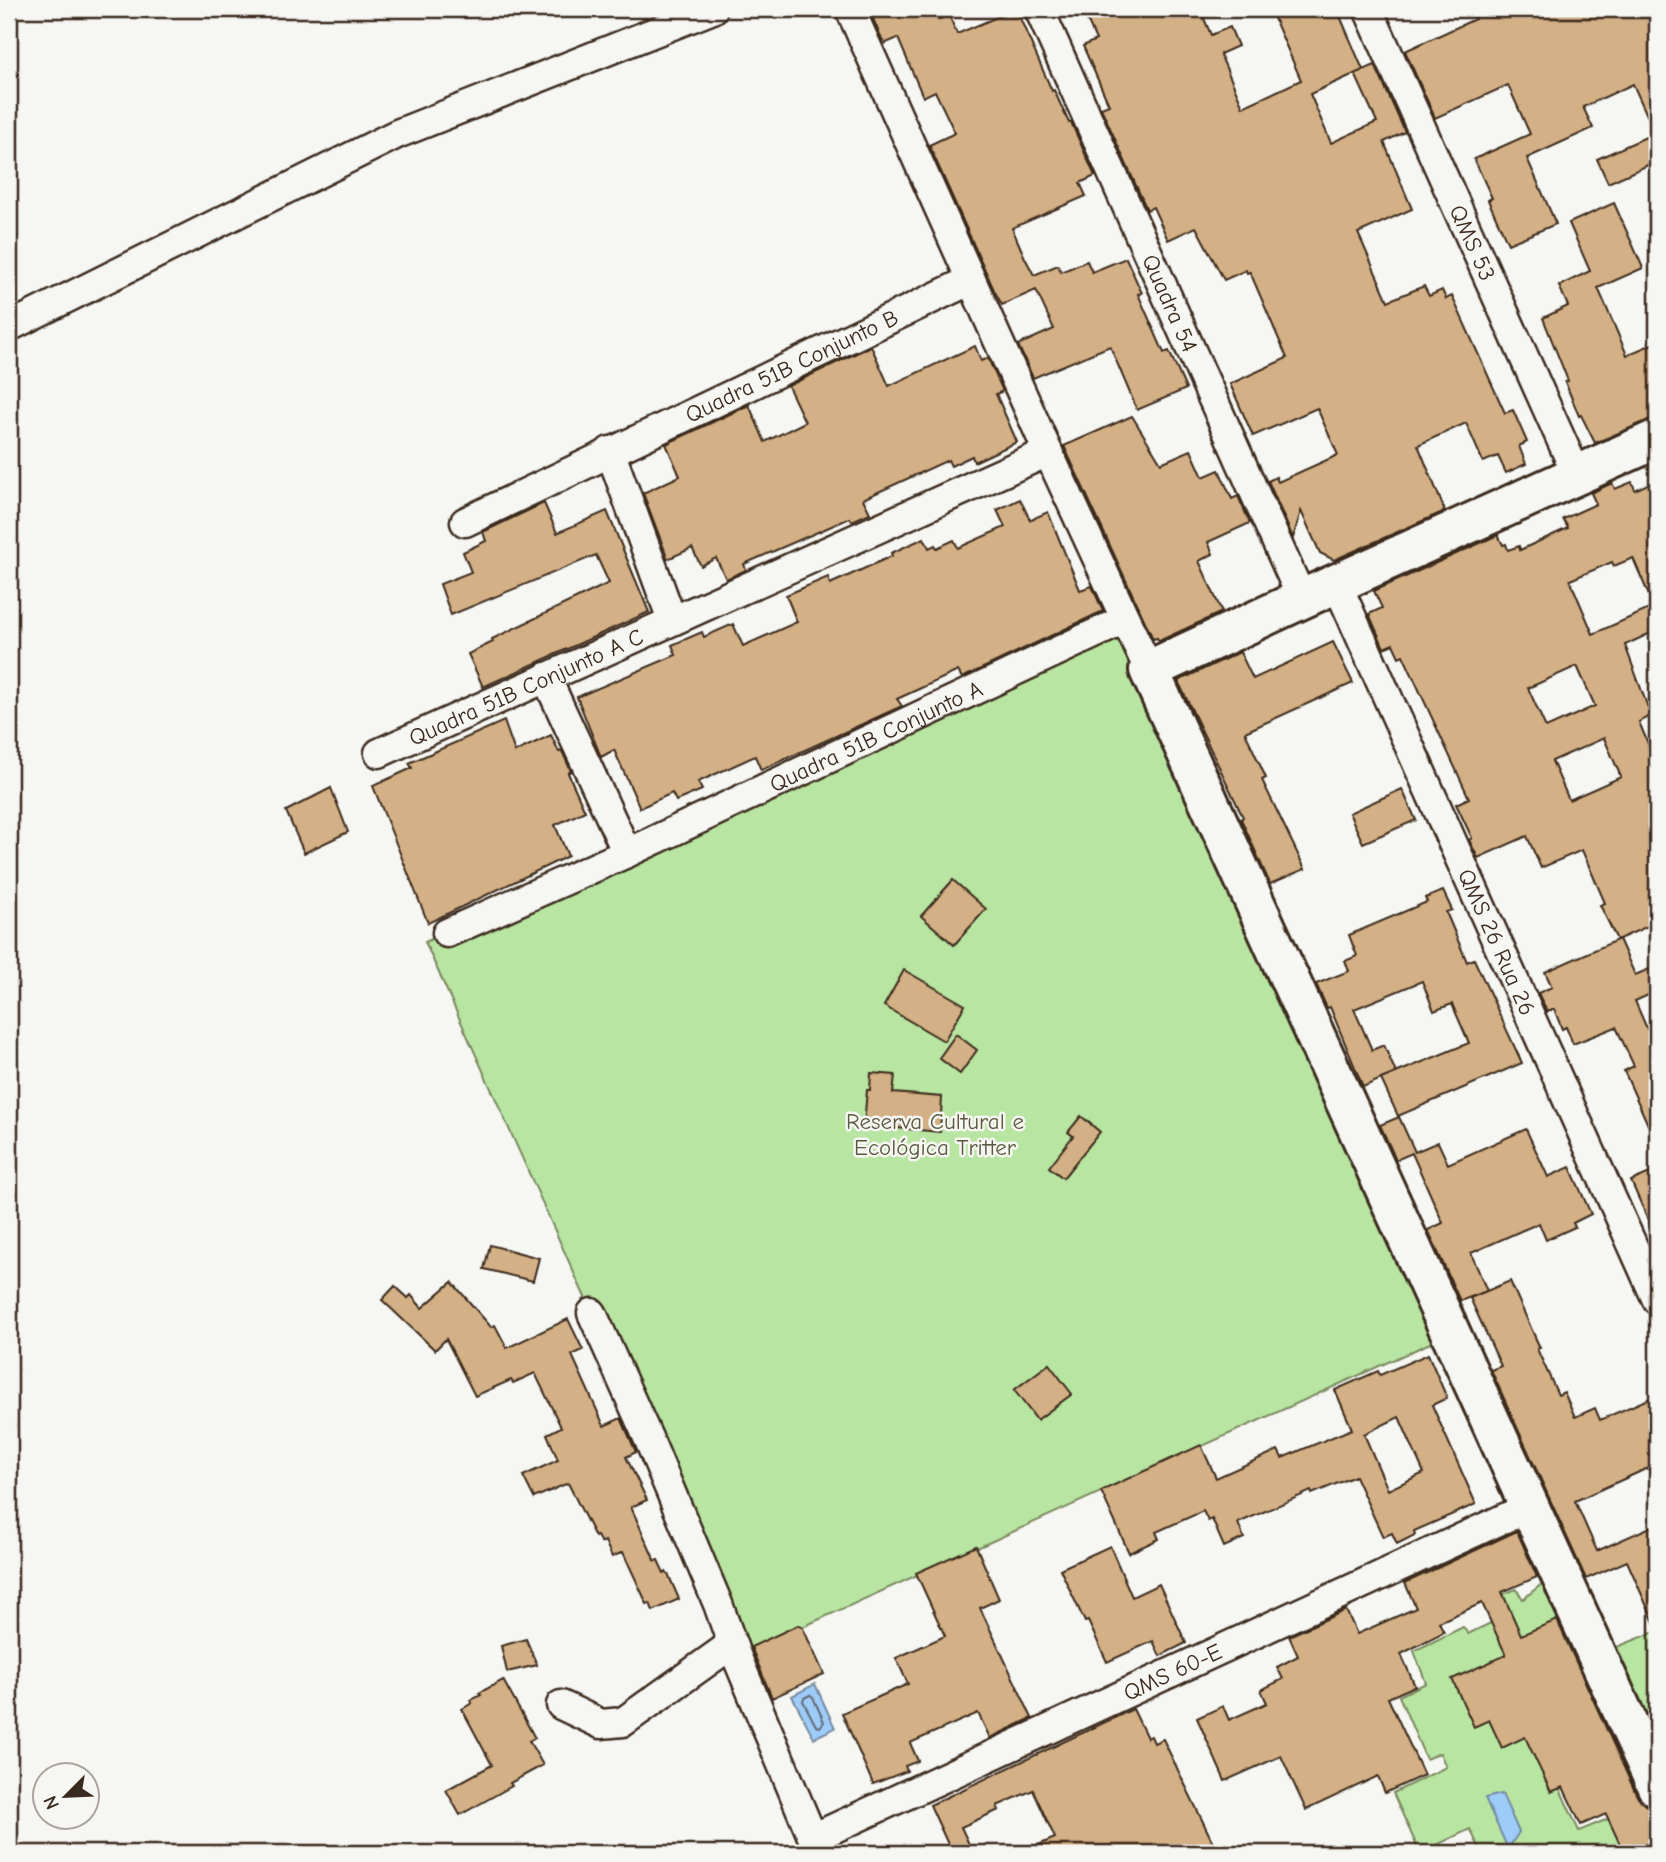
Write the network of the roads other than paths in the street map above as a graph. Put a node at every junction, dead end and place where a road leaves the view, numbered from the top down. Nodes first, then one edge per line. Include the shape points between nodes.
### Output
1 (713, 9) edge
2 (850, 9) edge
3 (1039, 9) edge
4 (1367, 9) edge
5 (971, 280) junction
6 (9, 327) edge
7 (1657, 439) edge
8 (610, 451) junction
9 (1048, 452) junction
10 (1577, 475) junction
11 (465, 522) dead end
12 (1337, 584) junction
13 (1302, 598) junction
14 (672, 620) junction
15 (1124, 620) junction
16 (1149, 670) junction
17 (546, 677) junction
18 (379, 753) dead end
19 (628, 853) junction
20 (447, 933) dead end
21 (1657, 1300) edge
22 (592, 1313) dead end
23 (1531, 1506) junction
24 (732, 1644) junction
25 (561, 1706) dead end
26 (1657, 1787) edge
27 (816, 1846) edge

1 - 6 street via 397,134
2 - 5 street
3 - 13 street, Quadra 54
4 - 10 street, QMS 53
5 - 8 street, Quadra 51B Conjunto B
5 - 9 street
7 - 10 street
8 - 11 street, Quadra 51B Conjunto B
8 - 14 street
9 - 14 street
9 - 15 street
10 - 12 street
12 - 13 street
12 - 21 street, QMS 26 Rua 26
13 - 16 street
14 - 17 street, Quadra 51B Conjunto A C
15 - 16 street
15 - 19 street, Quadra 51B Conjunto A
16 - 23 street
17 - 18 street, Quadra 51B Conjunto A C
17 - 19 street
19 - 20 street, Quadra 51B Conjunto A
22 - 24 street
23 - 26 street
23 - 27 street, QMS 60-E
24 - 25 street via 623,1722 601,1724
24 - 27 street

